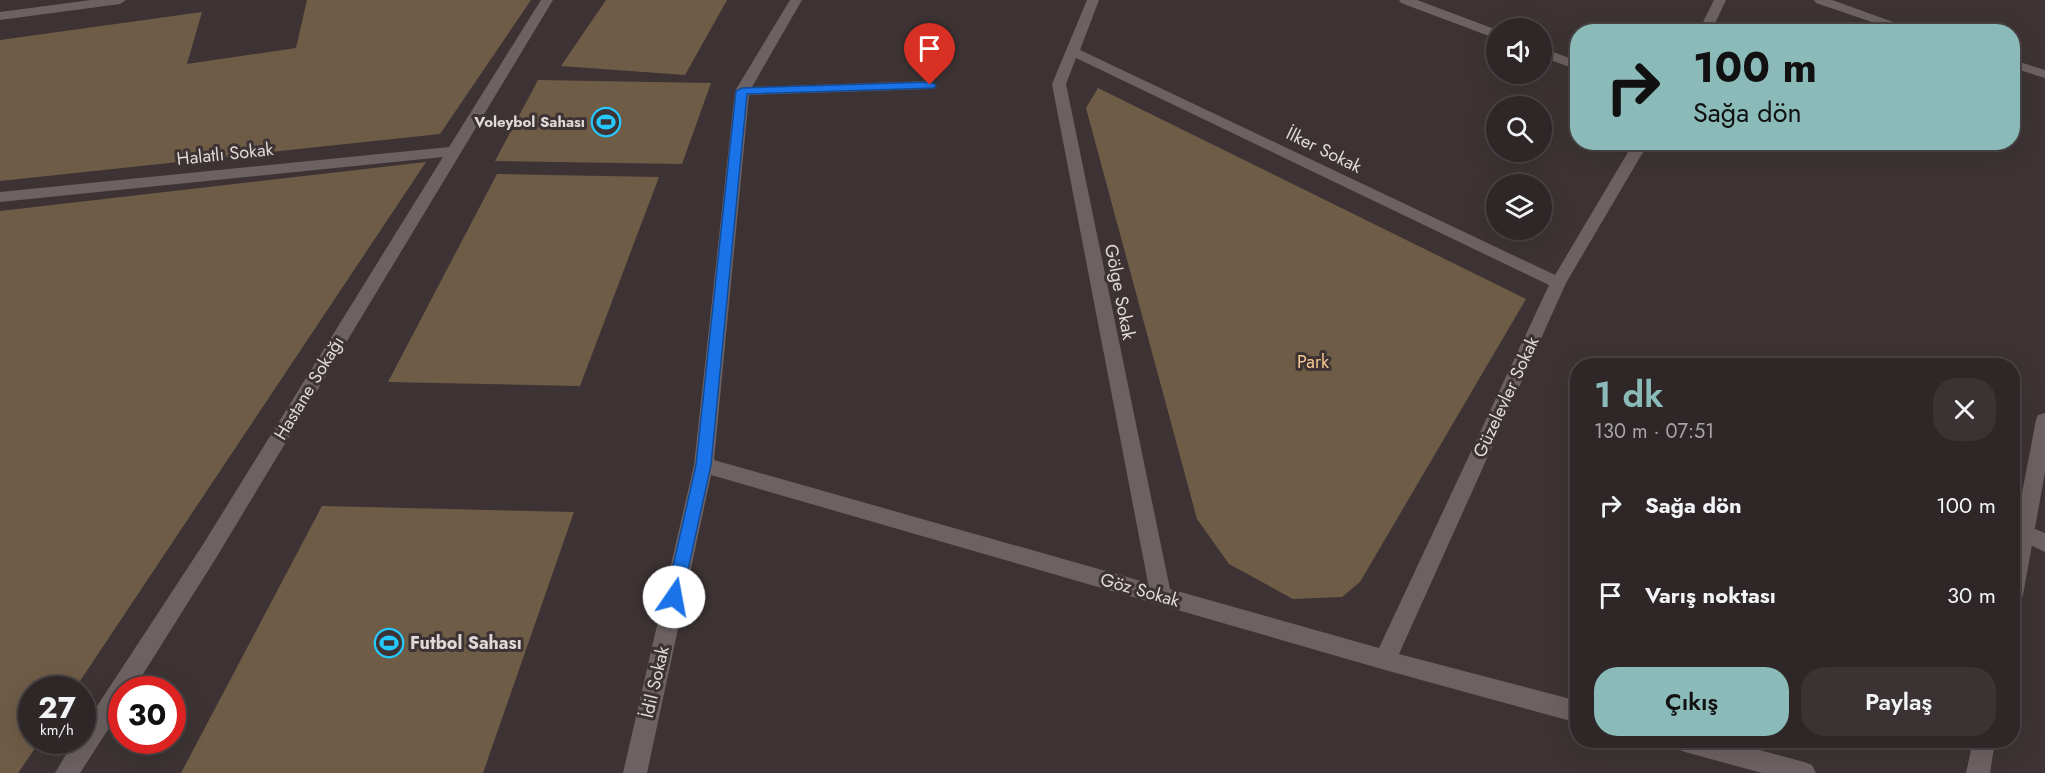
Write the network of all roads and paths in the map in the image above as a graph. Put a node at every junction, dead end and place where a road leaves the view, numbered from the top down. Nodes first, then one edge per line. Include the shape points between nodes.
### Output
1 (120, 0) edge
2 (547, 0) edge
3 (796, 0) edge
4 (1093, 0) edge
5 (1405, 0) edge
6 (1720, 0) edge
7 (1820, 0) edge
8 (0, 16) edge
9 (1708, 24) edge
10 (1891, 24) edge
11 (1486, 31) edge
12 (1072, 51) junction
13 (1552, 56) edge
14 (1570, 63) edge
15 (2020, 66) edge
16 (2045, 74) edge
17 (930, 85) dead end
18 (742, 91) junction
19 (1637, 150) edge
20 (454, 151) junction
21 (0, 197) edge
22 (1558, 283) junction
23 (2045, 420) edge
24 (704, 465) junction
25 (2025, 533) junction
26 (2045, 543) edge
27 (2020, 559) edge
28 (1161, 596) junction
29 (1385, 660) junction
30 (1570, 710) edge
31 (1711, 748) edge
32 (1983, 748) edge
33 (67, 773) edge
34 (635, 773) edge
35 (1804, 773) edge
36 (1978, 773) edge

1 - 8 street
2 - 20 street, Hastane Sokağı
3 - 18 street, İdil Sokak
4 - 12 street, Gölge Sokak
5 - 11 street
6 - 9 street
7 - 10 street
12 - 22 street, İlker Sokak
12 - 28 street, Gölge Sokak via 1059,84
13 - 14 street
15 - 16 street
17 - 18 street
18 - 24 street, İdil Sokak
19 - 22 street, Güzelevler Sokak
20 - 21 street, Halatlı Sokak
20 - 33 street, Hastane Sokağı via 209,552
22 - 29 street, Güzelevler Sokak
23 - 25 street
24 - 28 street, Göz Sokak
24 - 34 street, İdil Sokak
25 - 26 street
25 - 27 street
28 - 29 street, Göz Sokak
29 - 30 street, Göz Sokak
31 - 35 street
32 - 36 street

